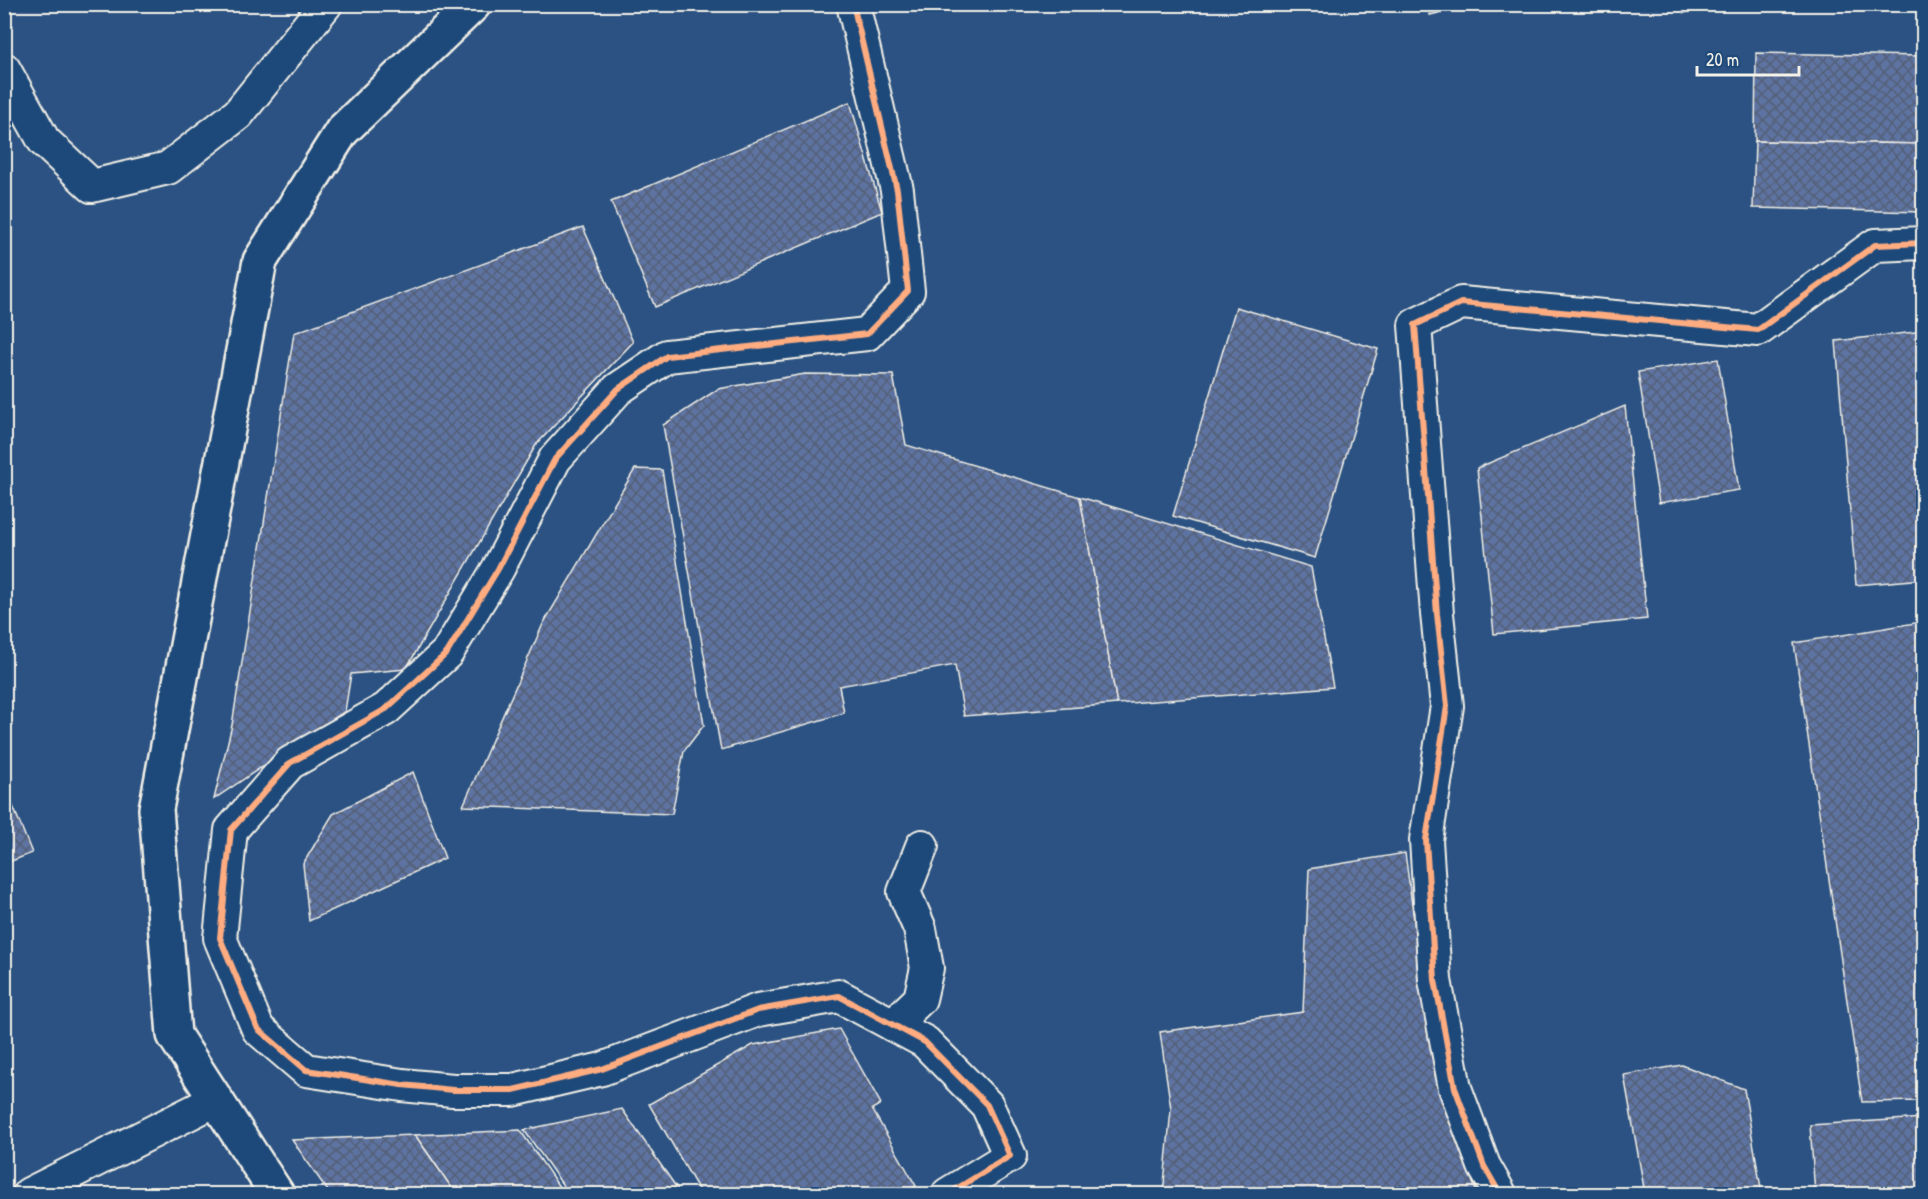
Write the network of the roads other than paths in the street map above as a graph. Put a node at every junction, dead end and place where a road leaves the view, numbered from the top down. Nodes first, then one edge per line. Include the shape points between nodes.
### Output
1 (326, 4) edge
2 (474, 4) edge
3 (853, 4) edge
4 (4, 69) edge
5 (1923, 243) edge
6 (922, 846) dead end
7 (893, 1025) junction
8 (216, 1100) junction
9 (29, 1194) edge
10 (276, 1194) edge
11 (948, 1194) edge
12 (1500, 1194) edge

1 - 4 street via 238,114 168,168 92,186 44,141
2 - 8 street via 342,131 260,261 156,809 174,1035
3 - 7 street via 897,190 908,291 867,334 667,356 618,389 555,459 498,569 447,653 386,709 290,763 231,830 220,938 258,1029 306,1070 402,1085 513,1090 602,1069 758,1011 839,996
5 - 12 street via 1875,245 1758,330 1461,303 1415,325 1447,706 1426,840 1435,980 1455,1088 1484,1166
6 - 7 street via 904,892 920,929 927,968 920,999
7 - 11 street via 925,1042 987,1105 1010,1156
8 - 9 street
8 - 10 street

